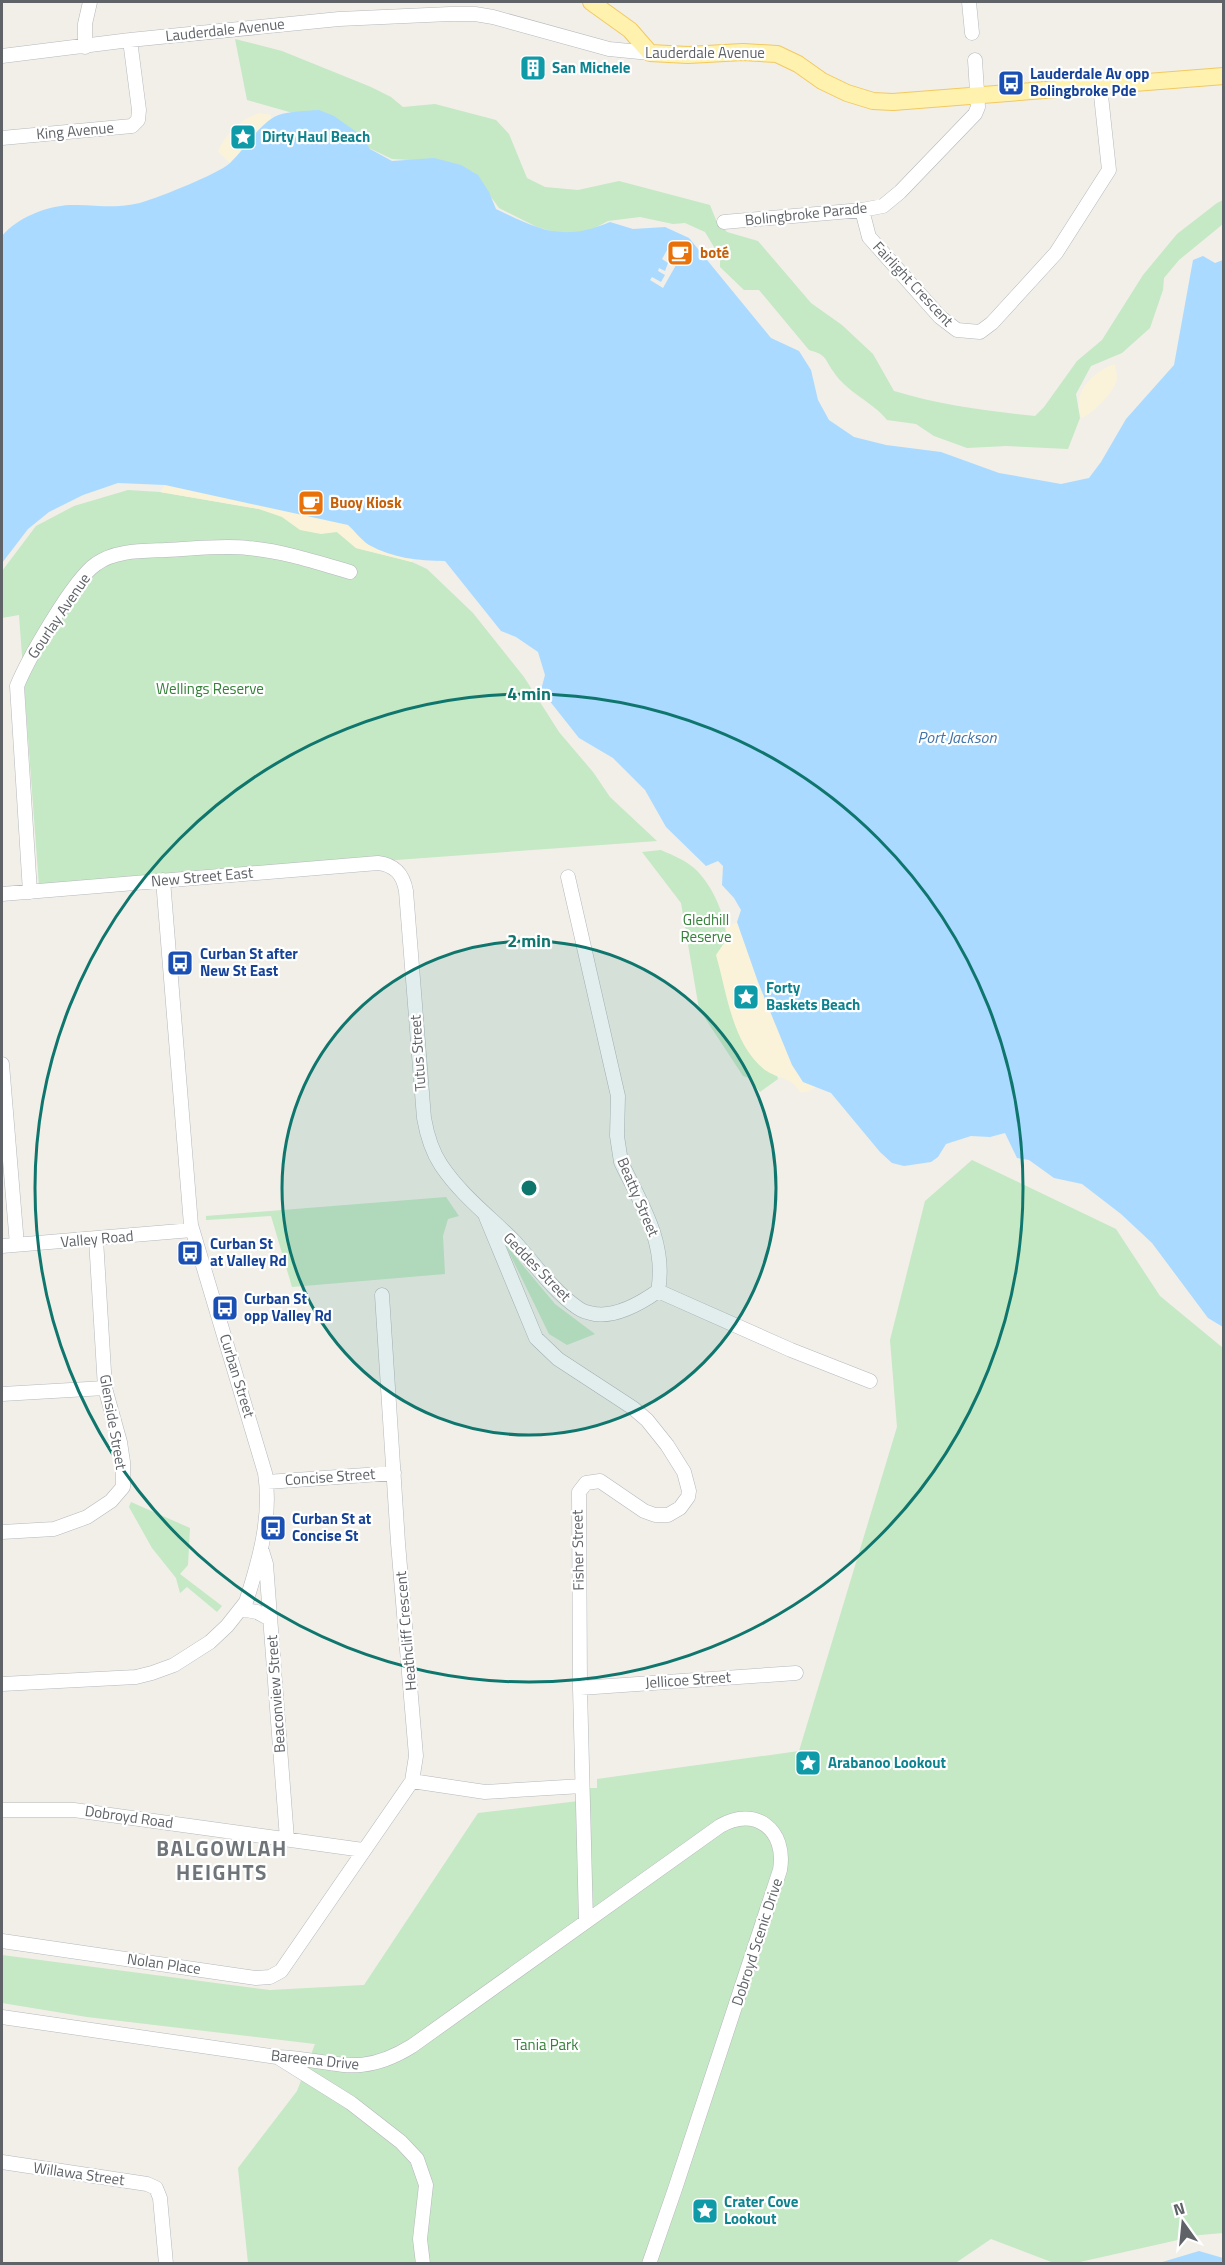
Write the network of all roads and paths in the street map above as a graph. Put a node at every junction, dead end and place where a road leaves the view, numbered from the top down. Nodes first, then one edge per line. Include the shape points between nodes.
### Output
1 (90, 2) edge
2 (591, 2) edge
3 (969, 2) edge
4 (972, 33) dead end
5 (130, 40) junction
6 (85, 47) junction
7 (650, 53) junction
8 (2, 56) edge
9 (975, 60) dead end
10 (1224, 76) edge
11 (1100, 86) junction
12 (977, 97) junction
13 (2, 138) edge
14 (862, 210) junction
15 (724, 222) dead end
16 (350, 572) dead end
17 (399, 873) joint
18 (568, 878) dead end
19 (163, 880) junction
20 (30, 892) junction
21 (2, 894) edge
22 (2, 1064) edge
23 (485, 1215) junction
24 (192, 1230) junction
25 (96, 1239) junction
26 (16, 1245) junction
27 (2, 1246) edge
28 (658, 1291) junction
29 (382, 1295) dead end
30 (870, 1381) dead end
31 (105, 1388) junction
32 (2, 1394) edge
33 (394, 1473) junction
34 (267, 1482) junction
35 (2, 1533) edge
36 (262, 1551) junction
37 (242, 1609) junction
38 (270, 1619) junction
39 (796, 1673) dead end
40 (2, 1684) edge
41 (580, 1688) junction
42 (412, 1781) junction
43 (582, 1786) junction
44 (2, 1810) edge
45 (286, 1839) junction
46 (363, 1850) junction
47 (586, 1921) junction
48 (307, 1935) joint
49 (2, 1941) edge
50 (2, 2017) edge
51 (277, 2056) junction
52 (320, 2062) junction
53 (316, 2080) junction
54 (2, 2162) edge
55 (166, 2264) edge
56 (423, 2264) edge
57 (649, 2264) edge

1 - 6 street
2 - 7 main road via 630,30
3 - 4 street
5 - 6 street, Lauderdale Avenue
5 - 7 street, Lauderdale Avenue via 339,19 475,14 609,49
5 - 13 street, King Avenue via 139,110 138,120 132,126
6 - 8 street, Lauderdale Avenue
7 - 12 main road, Lauderdale Avenue via 777,54 833,87 873,101
9 - 12 street, Bolingbroke Parade
10 - 11 main road, Lauderdale Avenue
11 - 12 main road, Lauderdale Avenue
11 - 14 street, Fairlight Crescent via 1109,170 1056,253 980,332 957,330 940,317 869,237
12 - 14 street, Bolingbroke Parade via 975,114 900,192 883,206
14 - 15 street, Bolingbroke Parade
16 - 20 street, Gourlay Avenue via 301,557 248,548 117,554 96,564 82,577 24,668 17,686
17 - 19 street, New Street East via 378,863
17 - 23 street, Tutus Street via 406,891 426,1131 441,1165
18 - 28 street, Beatty Street via 617,1089 618,1151 659,1247
19 - 20 street, New Street East
19 - 24 street, Curban Street
20 - 21 street, New Street East
22 - 26 street
23 - 28 street, Geddes Street via 579,1309 607,1314 628,1308
23 - 41 street, Fisher Street via 536,1338 558,1359 647,1420 687,1478 689,1491 685,1503 661,1516 644,1511 600,1481 590,1481 580,1488
24 - 25 street, Valley Road
24 - 34 street, Curban Street
25 - 26 street, Valley Road
25 - 31 street, Glenside Street
26 - 27 street, Valley Road
28 - 30 street
29 - 33 street, Heathcliff Crescent
31 - 32 street
31 - 35 street, Glenside Street via 120,1442 123,1487 111,1501 87,1517 54,1529
33 - 34 street, Concise Street
33 - 42 street, Heathcliff Crescent via 416,1756
34 - 36 street, Curban Street
36 - 37 street, Curban Street
36 - 38 street, Beaconview Street
37 - 38 street
37 - 40 street, Curban Street via 195,1653 152,1673
38 - 45 street, Beaconview Street
39 - 41 street, Jellicoe Street
41 - 43 street, Fisher Street
42 - 43 street via 485,1792
42 - 46 street, Heathcliff Crescent
43 - 47 street, Fisher Street
44 - 45 street, Dobroyd Road via 74,1810
45 - 46 street, Dobroyd Road
46 - 48 street, Heathcliff Crescent
47 - 52 street, Bareena Drive via 388,2060 364,2066
47 - 57 street, Dobroyd Scenic Drive via 727,1822 752,1819 766,1825 777,1838 782,1852 780,1870
48 - 49 street, Nolan Place via 281,1971 260,1978
50 - 51 street, Bareena Drive
51 - 52 street, Bareena Drive
51 - 53 street
52 - 53 street via 310,2069
53 - 56 street via 351,2103 417,2158 426,2185 420,2239
54 - 55 street, Willawa Street via 156,2188

